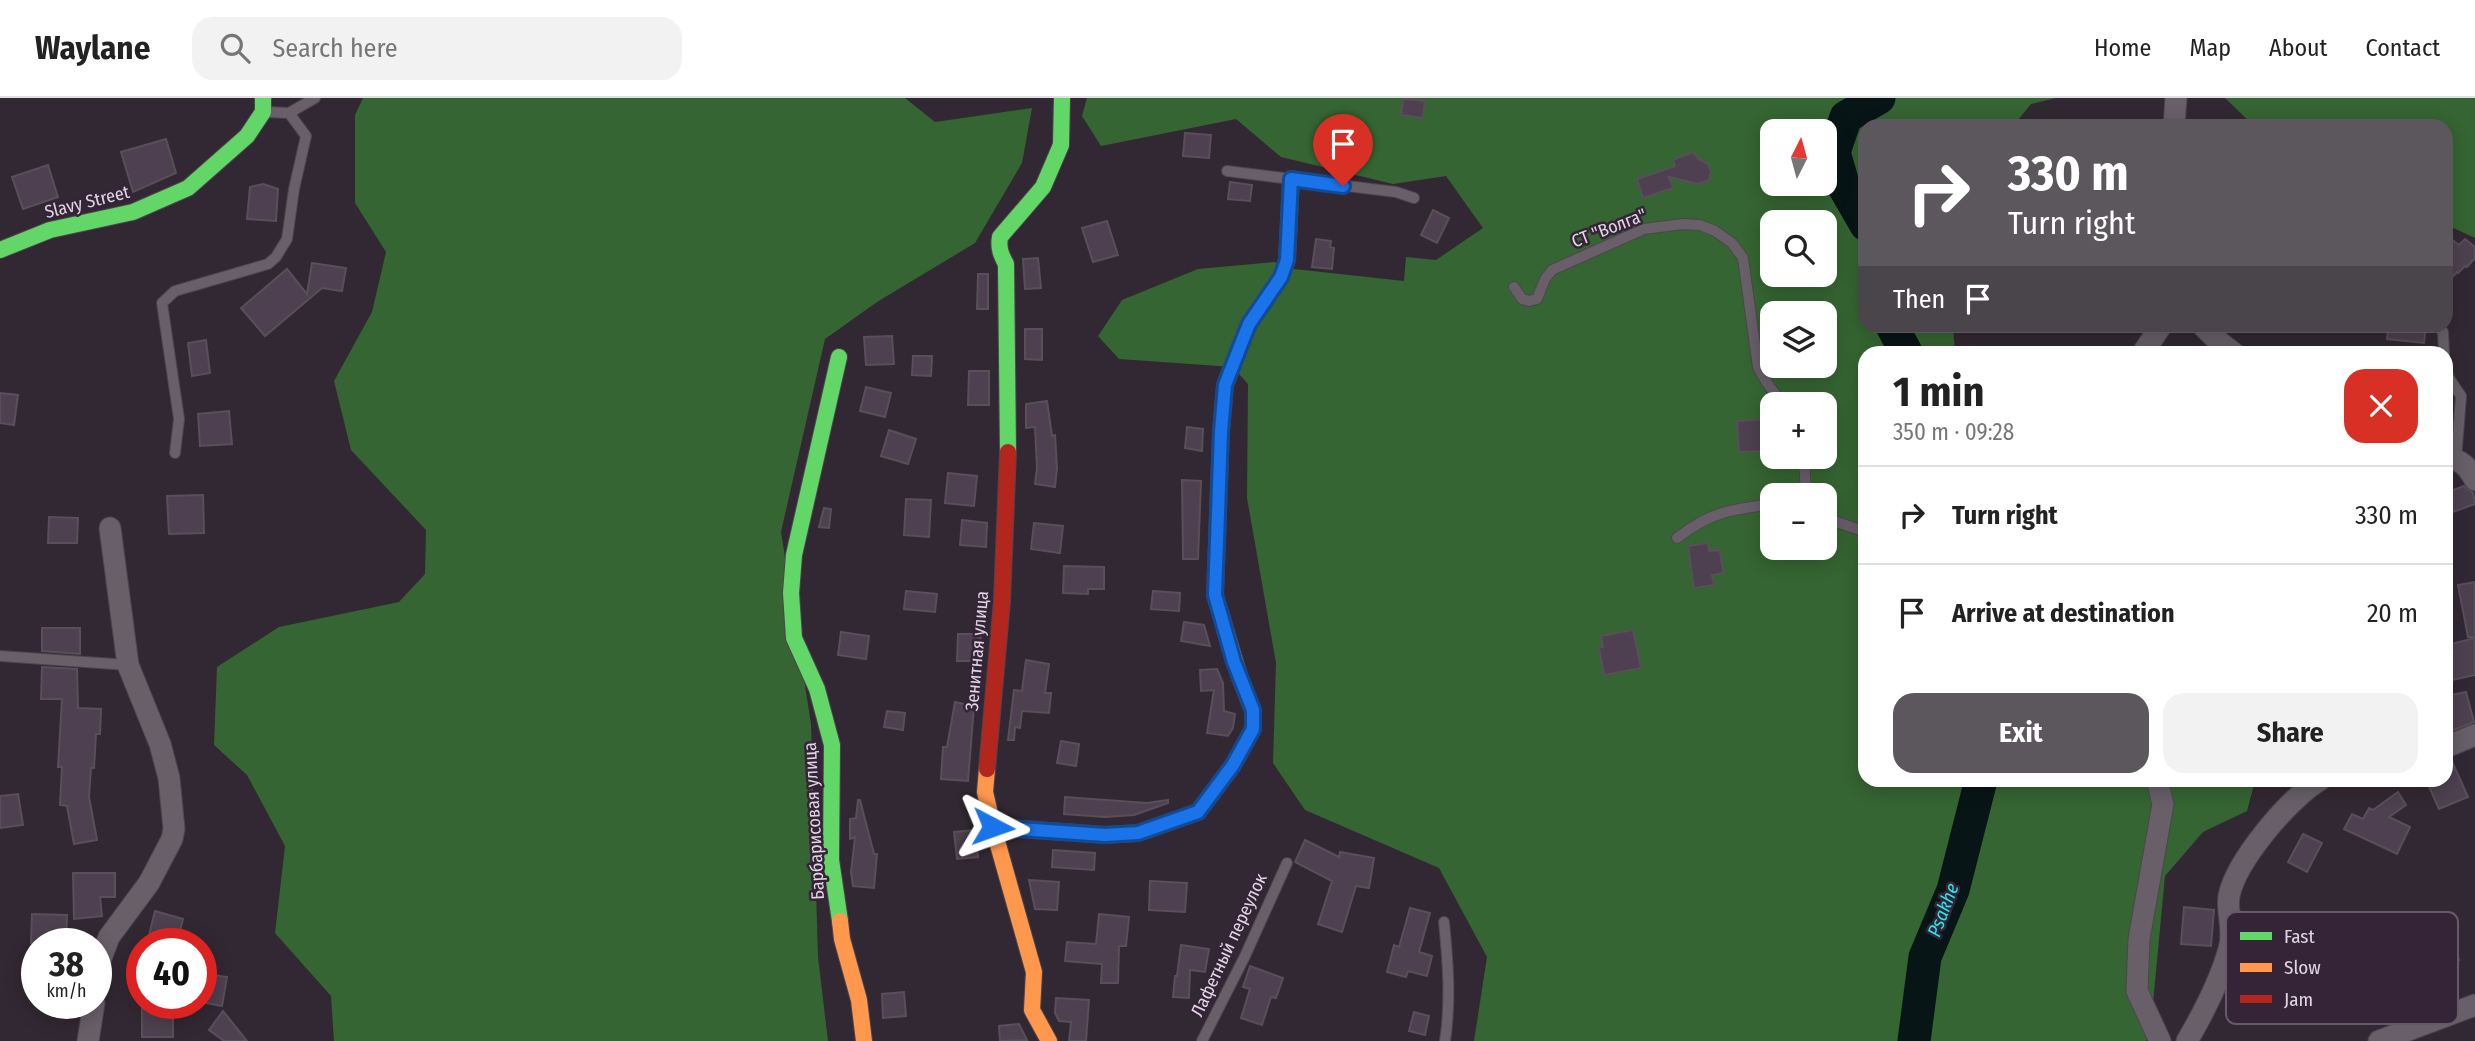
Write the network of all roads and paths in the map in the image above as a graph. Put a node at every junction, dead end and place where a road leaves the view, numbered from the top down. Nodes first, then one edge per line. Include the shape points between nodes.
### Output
1 (315, 98) edge
2 (1062, 98) edge
3 (2176, 98) edge
4 (263, 105) edge
5 (289, 113) junction
6 (2174, 119) edge
7 (1227, 171) dead end
8 (1291, 179) junction
9 (1414, 198) dead end
10 (0, 250) edge
11 (1514, 287) dead end
12 (2211, 333) edge
13 (2226, 346) edge
14 (839, 357) dead end
15 (2453, 384) edge
16 (1774, 392) edge
17 (2453, 447) edge
18 (175, 453) dead end
19 (2453, 459) edge
20 (2475, 480) edge
21 (1760, 506) edge
22 (1837, 522) edge
23 (110, 528) dead end
24 (1858, 529) edge
25 (1677, 538) dead end
26 (0, 656) edge
27 (128, 665) junction
28 (2475, 735) edge
29 (2453, 744) edge
30 (2159, 787) edge
31 (2290, 787) edge
32 (2308, 787) edge
33 (2292, 802) junction
34 (993, 827) junction
35 (1287, 863) dead end
36 (2230, 912) edge
37 (1444, 922) dead end
38 (112, 933) edge
39 (2226, 957) edge
40 (2475, 1005) edge
41 (2458, 1011) edge
42 (91, 1019) edge
43 (2424, 1024) edge
44 (88, 1041) edge
45 (863, 1041) edge
46 (1049, 1041) edge
47 (1202, 1041) edge
48 (1446, 1041) edge
49 (2160, 1041) edge
50 (2187, 1041) edge
51 (2379, 1041) edge

1 - 5 lane
2 - 34 street, Зенитная улица via 1061,145 1043,187 1000,237 998,250 1006,264 1008,452 1002,601 985,792
3 - 6 street
4 - 5 lane
4 - 10 street, Slavy Street via 247,136 188,188 133,212 50,230
5 - 18 lane via 306,136 287,239 276,257 268,264 175,291 162,303 179,419
7 - 8 lane
8 - 9 lane
8 - 34 street via 1287,260 1281,277 1249,324 1225,385 1221,432 1215,595 1253,710 1253,729 1198,812 1138,833
11 - 16 lane, СТ "Волга" via 1522,299 1537,299 1552,270 1644,229 1700,225 1732,243 1743,258 1758,367
12 - 13 street
14 - 45 street, Барбарисовая улица via 794,555 791,593 794,638 817,689 832,745 831,860
15 - 17 lane via 2462,396
19 - 20 street via 2468,468
21 - 25 lane via 1698,521
22 - 24 lane
23 - 27 street
26 - 27 lane
27 - 38 street via 160,744 169,778 173,829 149,883
28 - 29 street
30 - 49 street via 2163,804 2139,939 2137,991
31 - 33 street
32 - 33 street
33 - 36 street via 2275,818 2234,879 2228,899
34 - 46 street, Зенитная улица via 1034,972 1032,1010
35 - 47 lane, Лафетный переулок
37 - 48 lane
39 - 50 street
40 - 41 street
42 - 44 street
43 - 51 street

